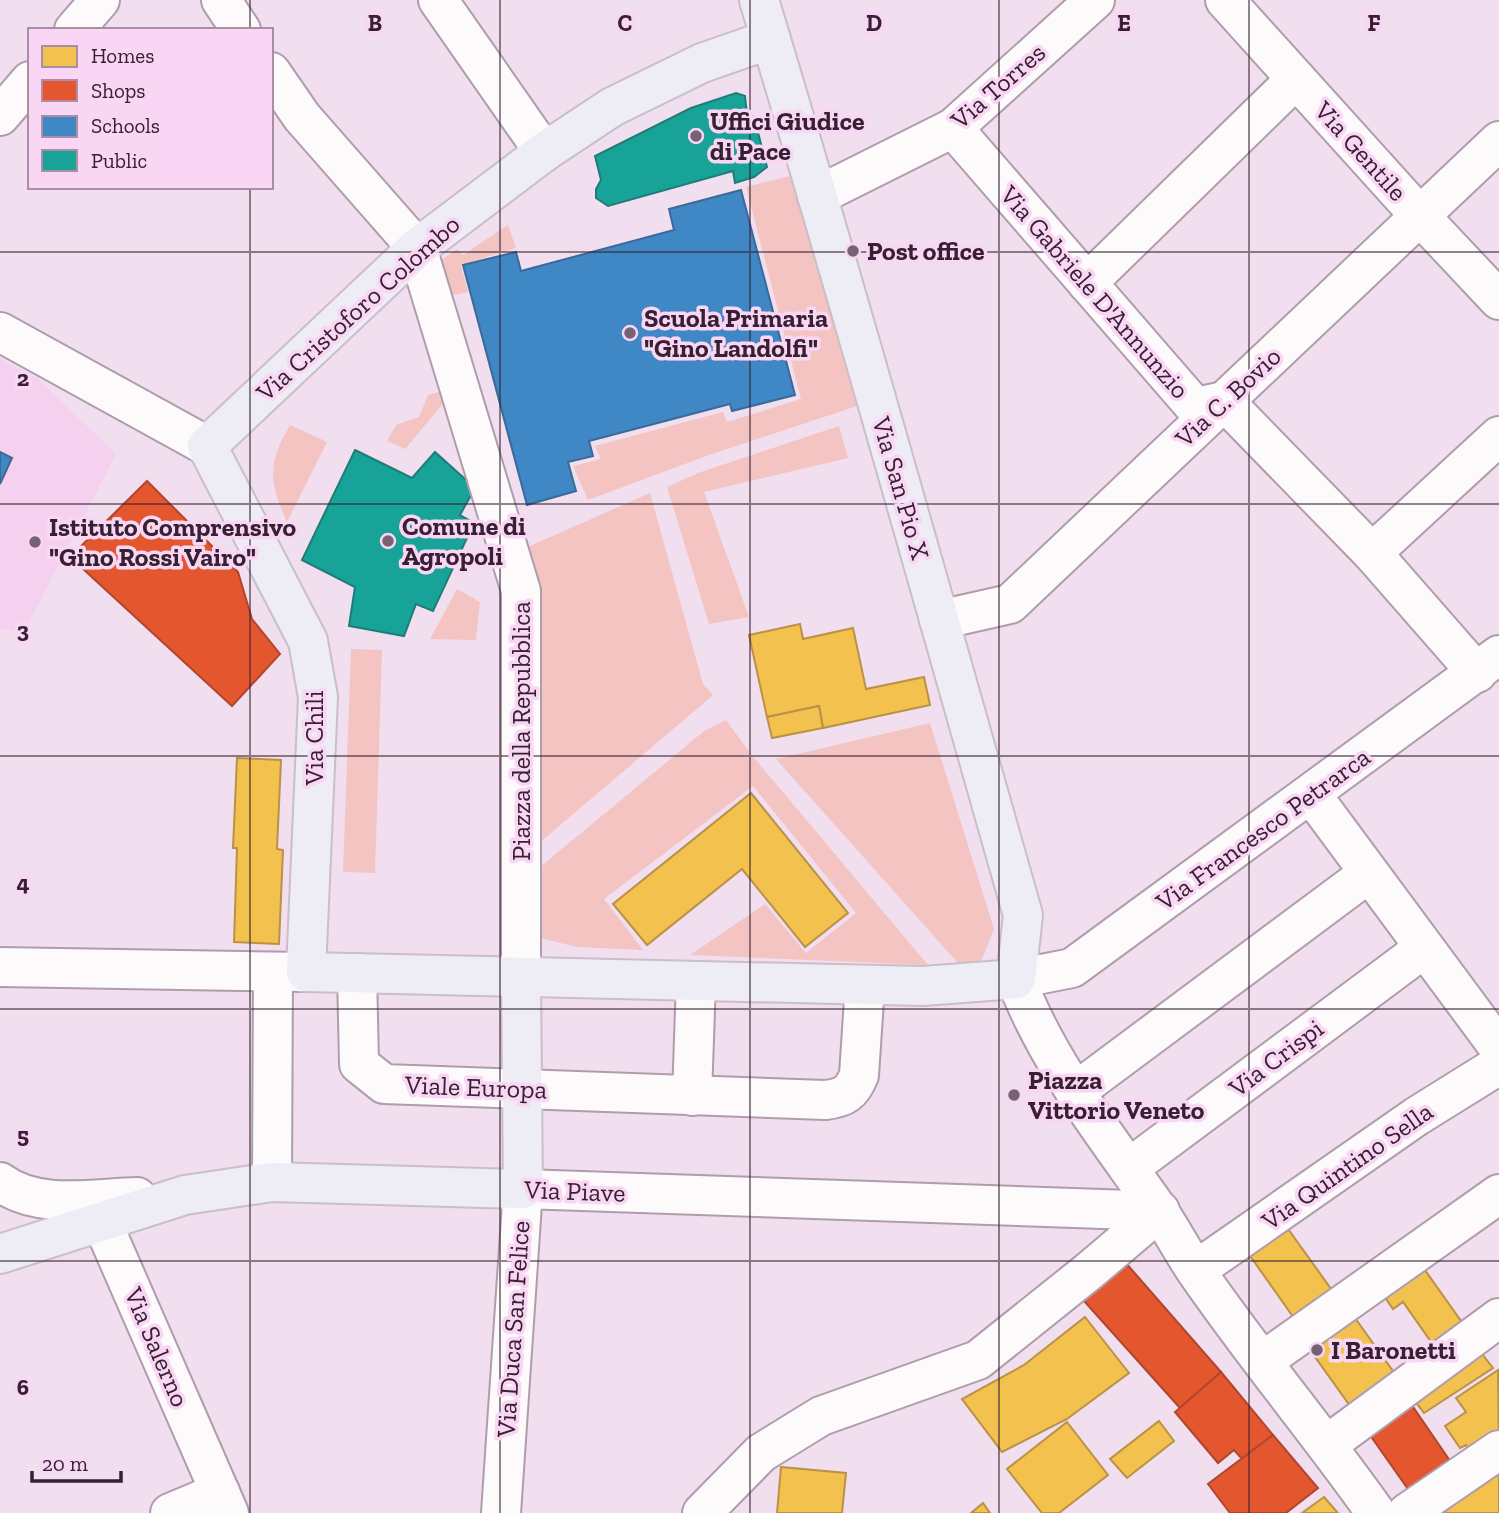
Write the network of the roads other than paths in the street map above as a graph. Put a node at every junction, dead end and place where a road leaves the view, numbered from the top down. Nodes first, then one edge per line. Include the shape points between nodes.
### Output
1 (100, 0) edge
2 (221, 0) edge
3 (438, 0) edge
4 (759, 0) edge
5 (1225, 0) edge
6 (1086, 3) edge
7 (76, 28) edge
8 (241, 28) edge
9 (771, 38) junction
10 (273, 75) edge
11 (1296, 79) junction
12 (28, 83) edge
13 (0, 116) edge
14 (953, 128) junction
15 (1499, 141) edge
16 (544, 152) junction
17 (817, 196) junction
18 (1420, 216) junction
19 (418, 248) junction
20 (1087, 283) junction
21 (1499, 300) edge
22 (0, 332) edge
23 (1224, 401) junction
24 (1499, 436) edge
25 (206, 446) junction
26 (1372, 553) junction
27 (939, 620) junction
28 (1488, 664) edge
29 (1311, 794) junction
30 (1369, 873) junction
31 (1423, 949) junction
32 (0, 967) edge
33 (289, 972) junction
34 (357, 973) junction
35 (521, 977) junction
36 (1016, 979) junction
37 (696, 981) junction
38 (865, 985) junction
39 (1496, 1070) edge
40 (522, 1089) junction
41 (1075, 1092) junction
42 (692, 1096) junction
43 (1129, 1168) junction
44 (0, 1182) edge
45 (272, 1182) junction
46 (523, 1189) junction
47 (1499, 1194) edge
48 (185, 1195) junction
49 (1160, 1211) junction
50 (101, 1220) junction
51 (0, 1254) edge
52 (1196, 1270) junction
53 (1499, 1318) edge
54 (1263, 1361) junction
55 (1328, 1444) junction
56 (1499, 1450) edge
57 (224, 1503) edge
58 (170, 1513) edge
59 (501, 1513) edge
60 (702, 1513) edge
61 (1376, 1513) edge
62 (1407, 1513) edge

1 - 7 street
2 - 8 street
3 - 16 street
4 - 9 main road, Via San Pio X
5 - 11 street, Via Gentile
6 - 14 street, Via Torres
9 - 16 main road, Via Cristoforo Colombo via 611,107
9 - 17 main road, Via San Pio X
10 - 19 street via 302,117
11 - 18 street, Via Gentile
11 - 20 street
12 - 13 street
14 - 17 street, Via Torres
14 - 20 street, Via Gabriele D'Annunzio
15 - 18 street, Via C. Bovio
16 - 19 main road, Via Cristoforo Colombo
17 - 27 main road, Via San Pio X
18 - 21 street, Via Gentile
18 - 23 street, Via C. Bovio
19 - 25 main road, Via Cristoforo Colombo
19 - 35 street, Piazza della Repubblica via 521,592
20 - 23 street, Via Gabriele D'Annunzio via 1195,407
22 - 25 street
23 - 26 street, Via Gabriele D'Annunzio
23 - 27 street, Via C. Bovio via 1010,604
24 - 26 street
25 - 33 main road, Via Chili via 308,641 318,698
26 - 28 street, Via Gabriele D'Annunzio
27 - 36 main road, Via San Pio X via 1023,915
28 - 29 street, Via Francesco Petrarca
29 - 30 street
29 - 36 street, Via Francesco Petrarca via 1072,968
30 - 31 street
30 - 41 street
31 - 39 street
31 - 43 street, Via Crispi
32 - 33 street
33 - 34 main road
33 - 45 street
34 - 35 main road
34 - 40 street, Viale Europa via 359,1064 384,1084
35 - 37 main road
35 - 40 main road, Via Duca San Felice
36 - 38 main road
36 - 41 street via 1028,1010
37 - 38 main road
37 - 42 street
38 - 42 street, Viale Europa via 859,1075 843,1099
39 - 52 street, Via Quintino Sella via 1417,1116
40 - 42 street, Viale Europa
40 - 46 main road, Via Duca San Felice
41 - 43 street
43 - 49 street
44 - 48 street via 15,1193 42,1200
45 - 46 main road, Via Piave
45 - 48 main road, Via Piave
46 - 49 street, Via Piave
46 - 59 street, Via Duca San Felice
47 - 54 street
48 - 50 main road, Via Piave
49 - 52 street
49 - 60 street via 978,1360 821,1416 761,1453
50 - 51 main road, Via Piave
50 - 57 street, Via Salerno
52 - 54 street
53 - 55 street
54 - 55 street
55 - 61 street
56 - 62 street
57 - 58 street

